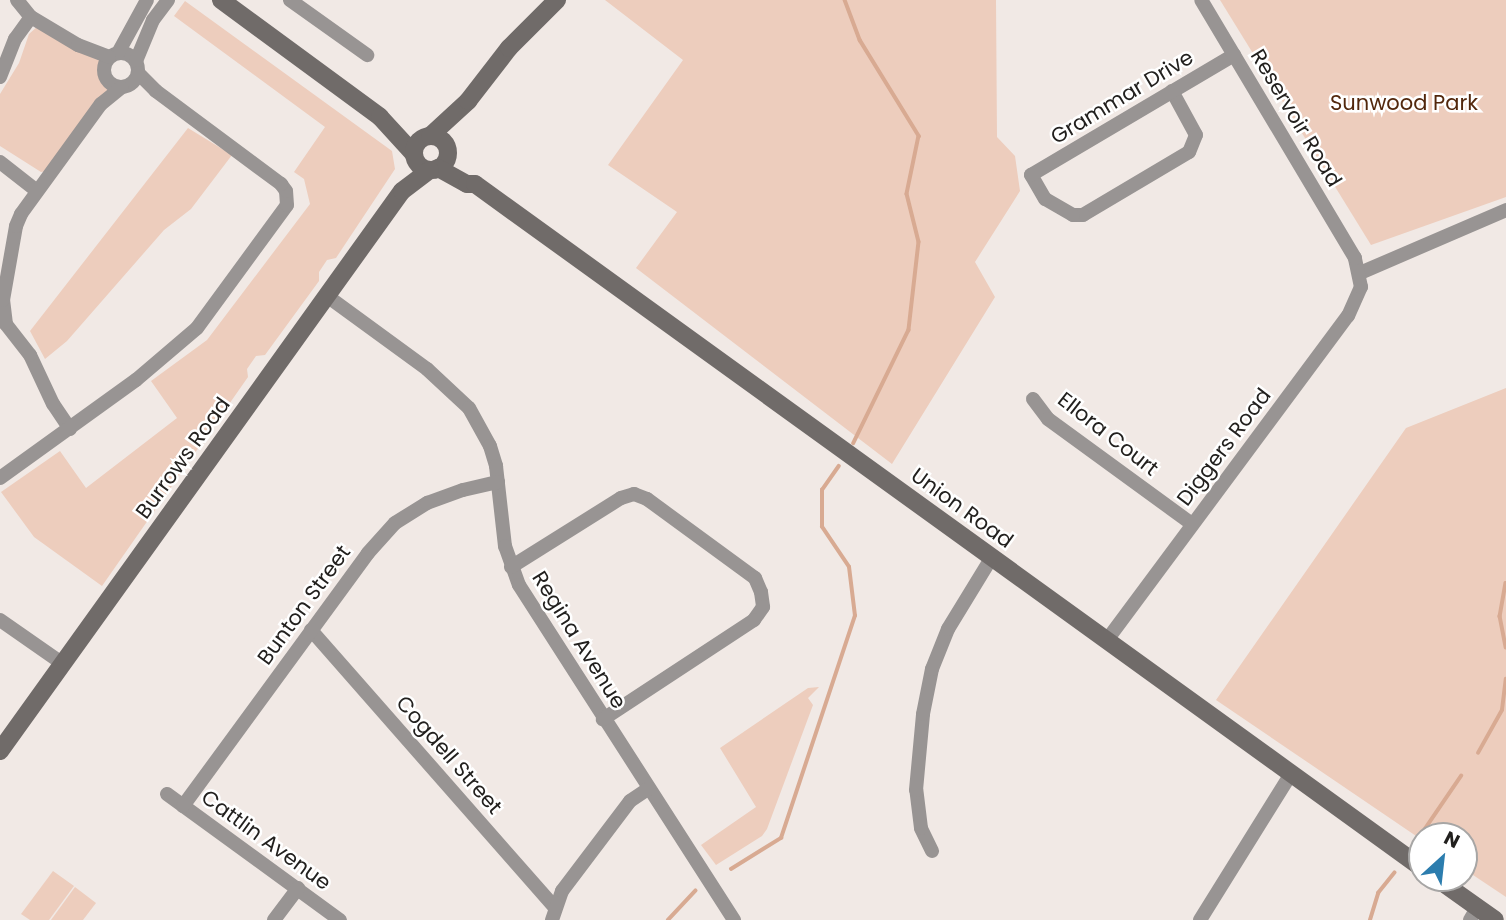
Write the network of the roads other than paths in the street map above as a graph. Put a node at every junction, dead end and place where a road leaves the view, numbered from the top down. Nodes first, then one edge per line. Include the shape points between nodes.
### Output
1 (18, 0) edge
2 (148, 0) edge
3 (168, 0) edge
4 (221, 0) edge
5 (290, 0) edge
6 (557, 0) edge
7 (1201, 0) edge
8 (31, 17) junction
9 (367, 55) dead end
10 (1234, 55) junction
11 (109, 65) junction
12 (0, 77) edge
13 (131, 77) junction
14 (1172, 91) junction
15 (468, 101) junction
16 (100, 104) junction
17 (380, 117) junction
18 (427, 136) junction
19 (432, 159) junction
20 (0, 162) edge
21 (37, 191) junction
22 (1506, 210) edge
23 (1360, 273) junction
24 (327, 296) junction
25 (1033, 399) dead end
26 (70, 429) junction
27 (0, 478) edge
28 (498, 482) junction
29 (1192, 524) junction
30 (992, 557) junction
31 (511, 567) junction
32 (0, 620) edge
33 (311, 630) junction
34 (1107, 640) junction
35 (63, 664) junction
36 (603, 719) junction
37 (0, 751) edge
38 (1291, 774) junction
39 (648, 789) junction
40 (167, 794) dead end
41 (183, 806) junction
42 (932, 851) dead end
43 (1408, 858) edge
44 (298, 888) junction
45 (1451, 892) edge
46 (553, 914) edge
47 (1474, 914) edge
48 (274, 920) edge
49 (340, 920) edge
50 (734, 920) edge
51 (1200, 920) edge
52 (1495, 920) edge

1 - 8 street
2 - 11 street
3 - 13 street via 153,20
4 - 17 main road, Union Road
5 - 9 street
6 - 15 main road, Burrows Road via 509,48
7 - 10 street, Reservoir Road
8 - 11 street
8 - 12 street via 15,39
10 - 14 street, Grammar Drive
10 - 23 street, Reservoir Road
11 - 13 street
11 - 13 street via 128,54
11 - 16 street
13 - 16 street
13 - 26 street via 281,184 287,205 198,328
14 - 14 street, Grammar Drive via 1196,135 1189,152 1083,215 1073,215 1045,198 1031,175
15 - 18 main road, Burrows Road
15 - 19 main road, Burrows Road
16 - 21 street
17 - 18 main road, Union Road
17 - 19 main road, Union Road
18 - 19 main road, Union Road via 440,138
19 - 24 main road, Burrows Road via 402,191
19 - 30 main road, Union Road via 472,175 475,184
20 - 21 street
21 - 26 street via 16,226 2,313
22 - 23 street
23 - 29 street, Diggers Road via 1361,287 1348,316
24 - 28 street, Regina Avenue via 428,369 469,408 490,446
24 - 35 main road, Burrows Road
25 - 29 street, Ellora Court via 1048,419
26 - 27 street
28 - 31 street, Regina Avenue
28 - 33 street, Bunton Street via 428,503 395,523
29 - 34 street, Diggers Road
30 - 34 main road, Union Road
30 - 42 street via 948,629 927,691 916,790 921,828
31 - 36 street, Regina Avenue
31 - 36 street via 634,494 755,578 762,607 754,620
32 - 35 street
33 - 41 street, Bunton Street
33 - 46 street, Cogdell Street
34 - 38 main road, Union Road
35 - 37 main road, Burrows Road
36 - 39 street, Regina Avenue
38 - 43 main road, Union Road
38 - 51 street
39 - 46 street via 622,811 562,891
39 - 50 street, Regina Avenue
40 - 41 street, Cattlin Avenue
41 - 44 street, Cattlin Avenue
44 - 48 street
44 - 49 street, Cattlin Avenue
45 - 47 main road
47 - 52 main road

